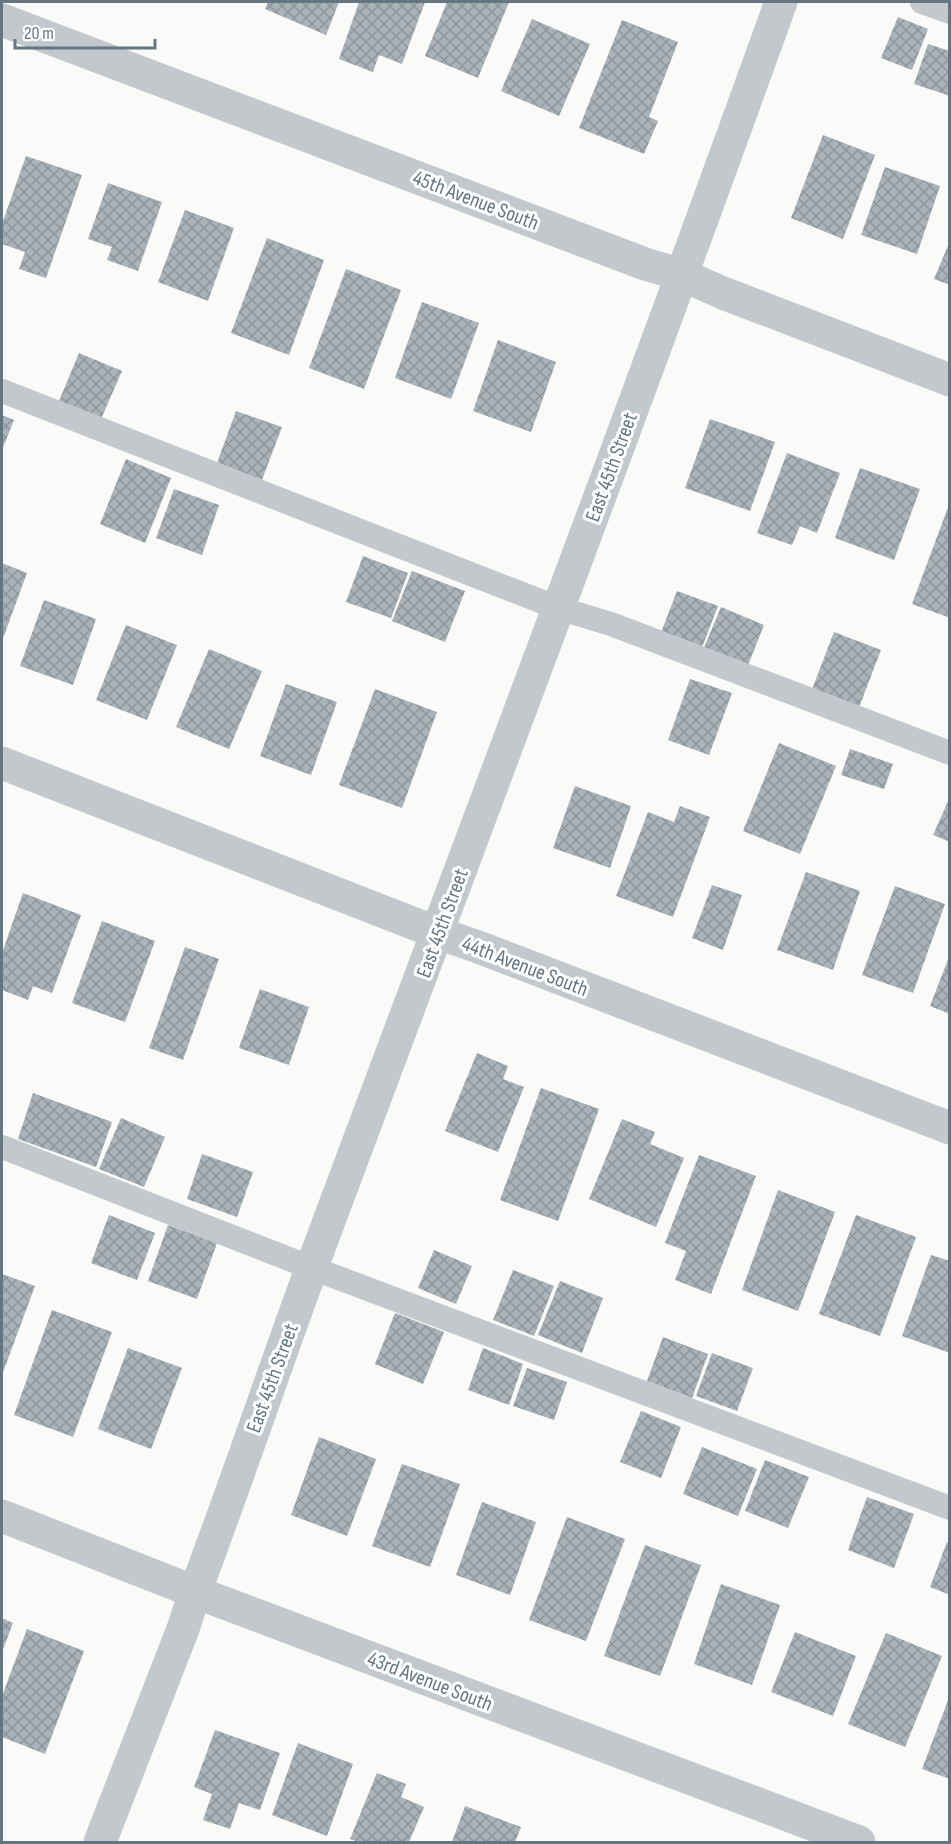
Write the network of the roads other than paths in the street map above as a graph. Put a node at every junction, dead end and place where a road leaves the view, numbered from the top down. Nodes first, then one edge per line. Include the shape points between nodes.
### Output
1 (781, 2) edge
2 (922, 2) edge
3 (950, 12) edge
4 (2, 20) edge
5 (682, 275) junction
6 (950, 380) edge
7 (2, 391) edge
8 (558, 608) junction
9 (950, 753) edge
10 (2, 763) edge
11 (438, 933) junction
12 (950, 1128) edge
13 (2, 1147) edge
14 (312, 1268) junction
15 (950, 1508) edge
16 (2, 1516) edge
17 (195, 1592) junction
18 (100, 1842) edge
19 (859, 1842) edge

1 - 5 street, East 45th Street
2 - 3 lane
4 - 5 street, 45th Avenue South
5 - 6 street, 45th Avenue South
5 - 8 street, East 45th Street
7 - 8 lane
8 - 9 lane via 611,624
8 - 11 street, East 45th Street
10 - 11 street, 44th Avenue South
11 - 12 street, 44th Avenue South
11 - 14 street, East 45th Street
13 - 14 lane
14 - 15 lane
14 - 17 street, East 45th Street
16 - 17 street, 43rd Avenue South
17 - 18 street, East 45th Street
17 - 19 street, 43rd Avenue South

